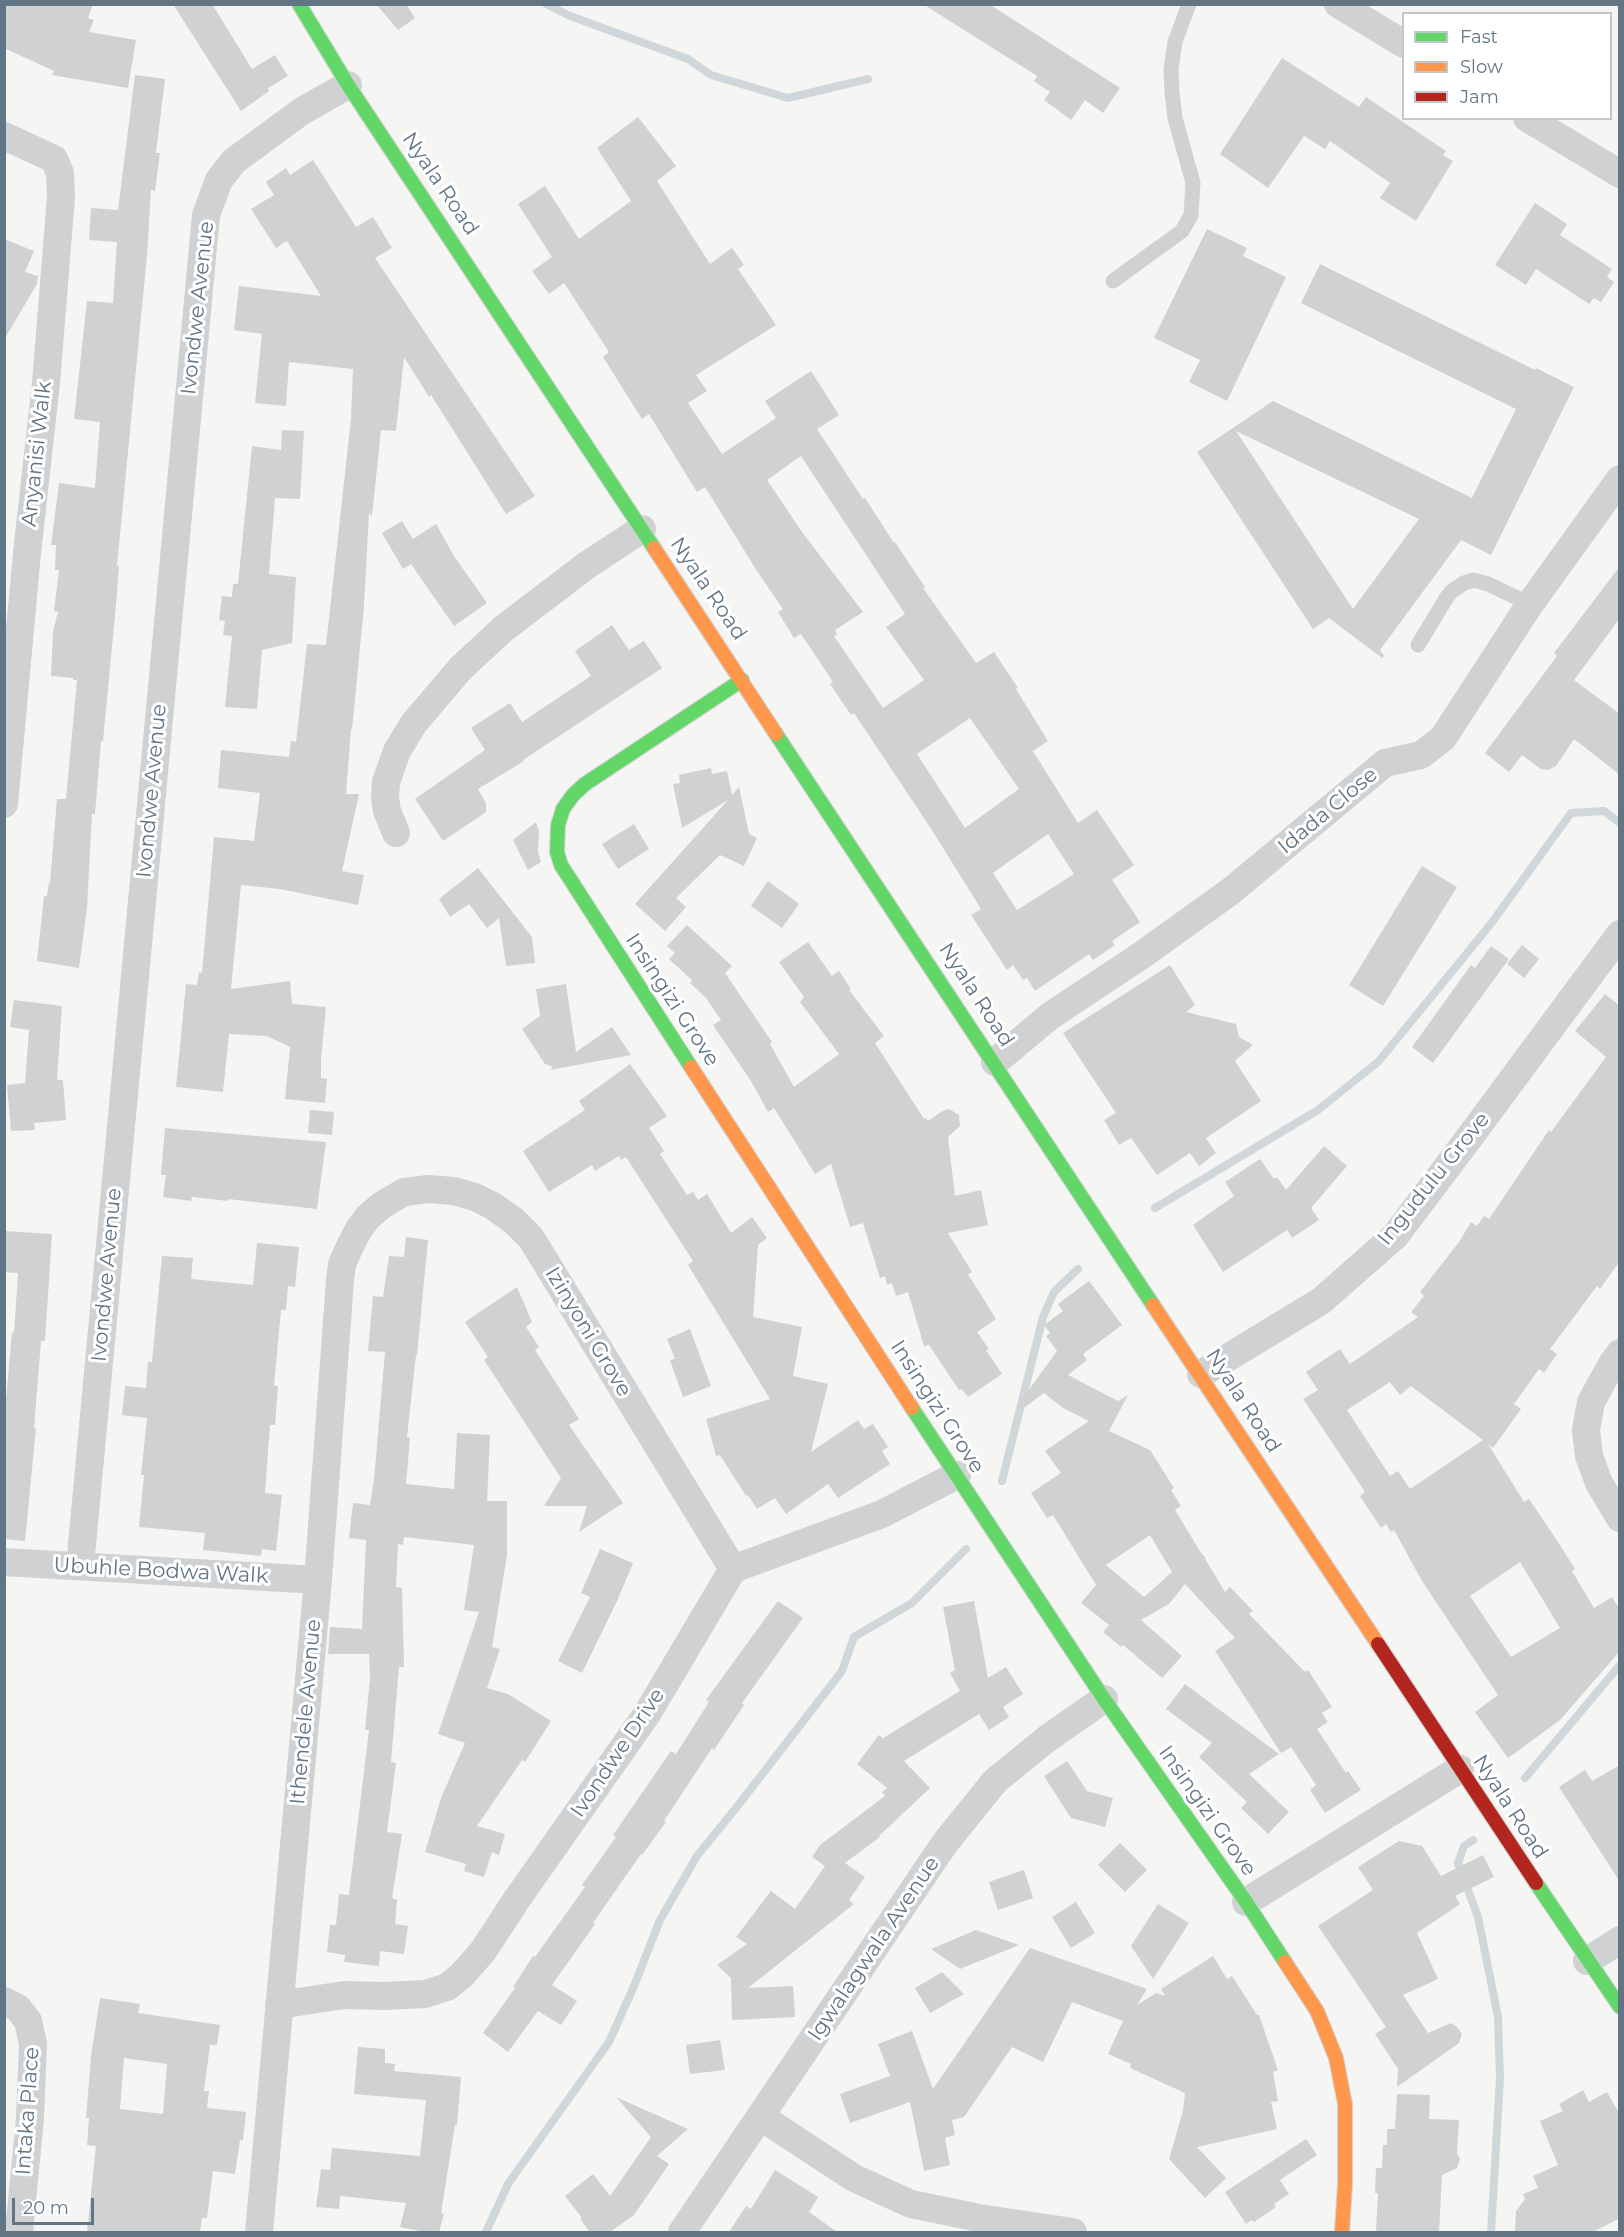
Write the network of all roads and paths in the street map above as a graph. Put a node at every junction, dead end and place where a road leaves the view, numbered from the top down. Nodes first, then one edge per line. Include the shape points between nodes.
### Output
1 (299, 4) edge
2 (1189, 4) edge
3 (1338, 4) edge
4 (1402, 43) edge
5 (348, 85) junction
6 (1530, 120) edge
7 (4, 136) edge
8 (1620, 174) edge
9 (1113, 281) dead end
10 (1620, 479) edge
11 (642, 529) junction
12 (1530, 603) junction
13 (1418, 645) dead end
14 (742, 680) junction
15 (9, 711) edge
16 (4, 804) edge
17 (396, 833) dead end
18 (1620, 934) edge
19 (995, 1062) junction
20 (382, 1205) joint
21 (1620, 1353) edge
22 (1201, 1374) junction
23 (957, 1474) junction
24 (1620, 1518) edge
25 (4, 1562) edge
26 (80, 1566) junction
27 (733, 1569) junction
28 (318, 1580) junction
29 (1104, 1700) junction
30 (1460, 1769) junction
31 (1246, 1902) junction
32 (1620, 1940) edge
33 (1587, 1961) junction
34 (4, 2001) edge
35 (279, 2006) junction
36 (1620, 2007) edge
37 (760, 2117) junction
38 (19, 2232) edge
39 (259, 2232) edge
40 (682, 2232) edge
41 (1073, 2232) edge
42 (1342, 2232) edge

1 - 5 street, Nyala Road
2 - 9 lane via 1175,42 1171,80 1175,118 1192,183 1191,214 1182,231
3 - 4 street
5 - 11 street, Nyala Road
5 - 26 street, Ivondwe Avenue via 302,111 234,161 219,180 206,215
6 - 8 street
7 - 15 street, Anyanisi Walk via 54,159 61,180 47,371
10 - 12 street, Idada Close
11 - 14 street, Nyala Road
11 - 17 street via 503,629 461,668 414,723 394,758 386,782 387,811
12 - 13 lane via 1488,584 1474,580 1464,583 1447,597
12 - 19 street, Idada Close via 1443,738 1421,755 1385,763 1231,891 1050,1016
14 - 19 street, Nyala Road
14 - 23 street, Insingizi Grove via 573,795 558,825 557,852 568,877 813,1258
15 - 16 street, Anyanisi Walk
18 - 22 street, Ingudulu Grove via 1395,1236 1321,1301
19 - 22 street, Nyala Road
20 - 27 street, Izinyoni Grove via 404,1192 454,1191 494,1206 531,1238
20 - 28 street, Ithendele Avenue via 359,1229 342,1264
21 - 24 street via 1591,1402 1586,1430 1589,1456 1599,1483
22 - 30 street, Nyala Road
23 - 27 street via 882,1514
23 - 29 street, Insingizi Grove
25 - 26 street, Ubuhle Bodwa Walk
26 - 28 street, Ubuhle Bodwa Walk
27 - 35 street, Ivondwe Drive via 647,1713 483,1951 462,1975 447,1987 425,1994 344,1995
28 - 35 street, Ithendele Avenue
29 - 31 street, Insingizi Grove
29 - 37 street, Igwalagwala Avenue via 1047,1738 996,1781 945,1844
30 - 31 street
30 - 33 street, Nyala Road
31 - 42 street, Insingizi Grove via 1317,2011 1336,2058 1345,2104
32 - 33 street
33 - 36 street, Nyala Road
34 - 38 street, Intaka Place via 18,2008 28,2021 33,2044
35 - 39 street, Ithendele Avenue
37 - 40 street, Igwalagwala Avenue
37 - 41 street via 854,2178 911,2204

